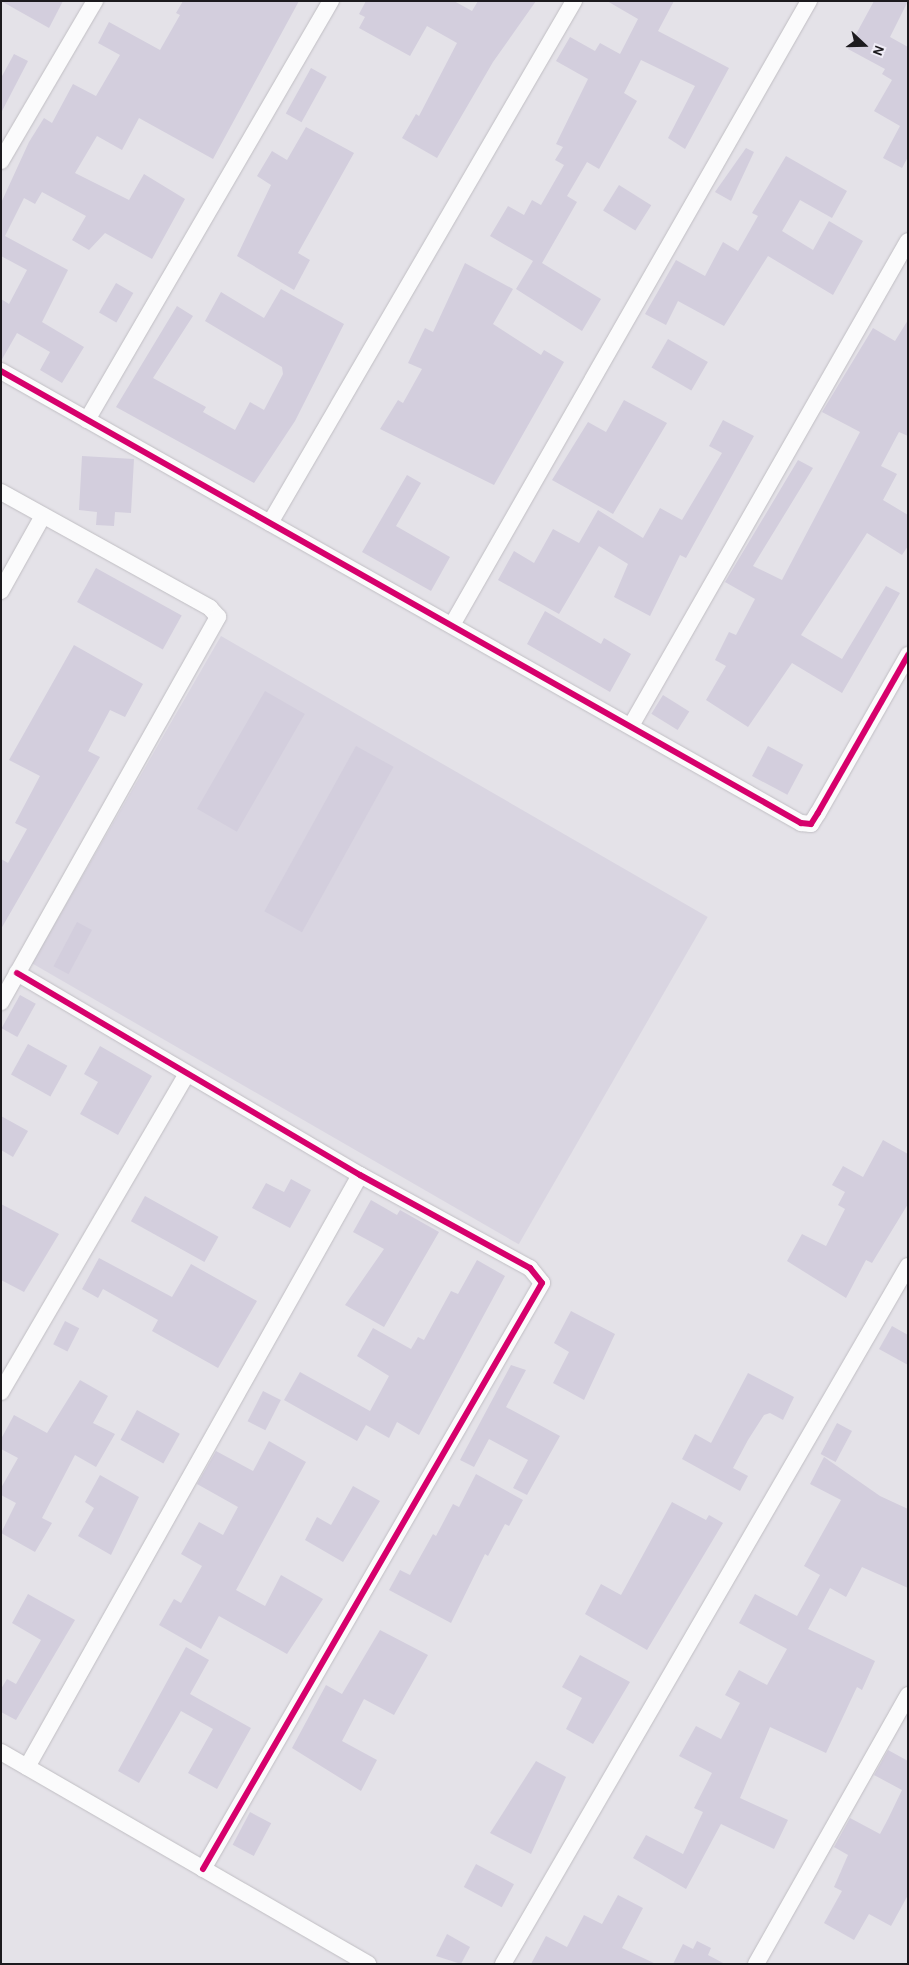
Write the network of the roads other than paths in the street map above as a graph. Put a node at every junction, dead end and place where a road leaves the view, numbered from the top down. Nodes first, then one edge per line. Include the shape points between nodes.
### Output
1 (95, 1) edge
2 (331, 1) edge
3 (574, 1) edge
4 (809, 1) edge
5 (1, 161) edge
6 (908, 242) edge
7 (1, 371) edge
8 (87, 420) junction
9 (1, 492) edge
10 (43, 516) junction
11 (270, 522) junction
12 (1, 591) edge
13 (452, 625) junction
14 (908, 655) edge
15 (632, 724) junction
16 (17, 973) junction
17 (1, 1002) edge
18 (187, 1074) junction
19 (360, 1174) junction
20 (908, 1266) edge
21 (1, 1392) edge
22 (908, 1695) edge
23 (1, 1752) edge
24 (27, 1767) junction
25 (203, 1868) junction
26 (368, 1964) edge
27 (503, 1964) edge
28 (756, 1964) edge

1 - 5 street
2 - 8 street
3 - 11 street
4 - 13 street
6 - 15 street
7 - 8 street
8 - 11 street
9 - 10 street
10 - 12 street
10 - 16 street via 210,608 218,617
11 - 13 street
13 - 15 street
14 - 15 street via 811,824 800,823
16 - 17 street
16 - 18 street
18 - 19 street
18 - 21 street
19 - 24 street
19 - 25 street via 530,1268 542,1283
20 - 27 street
22 - 28 street
23 - 24 street
24 - 25 street
25 - 26 street

